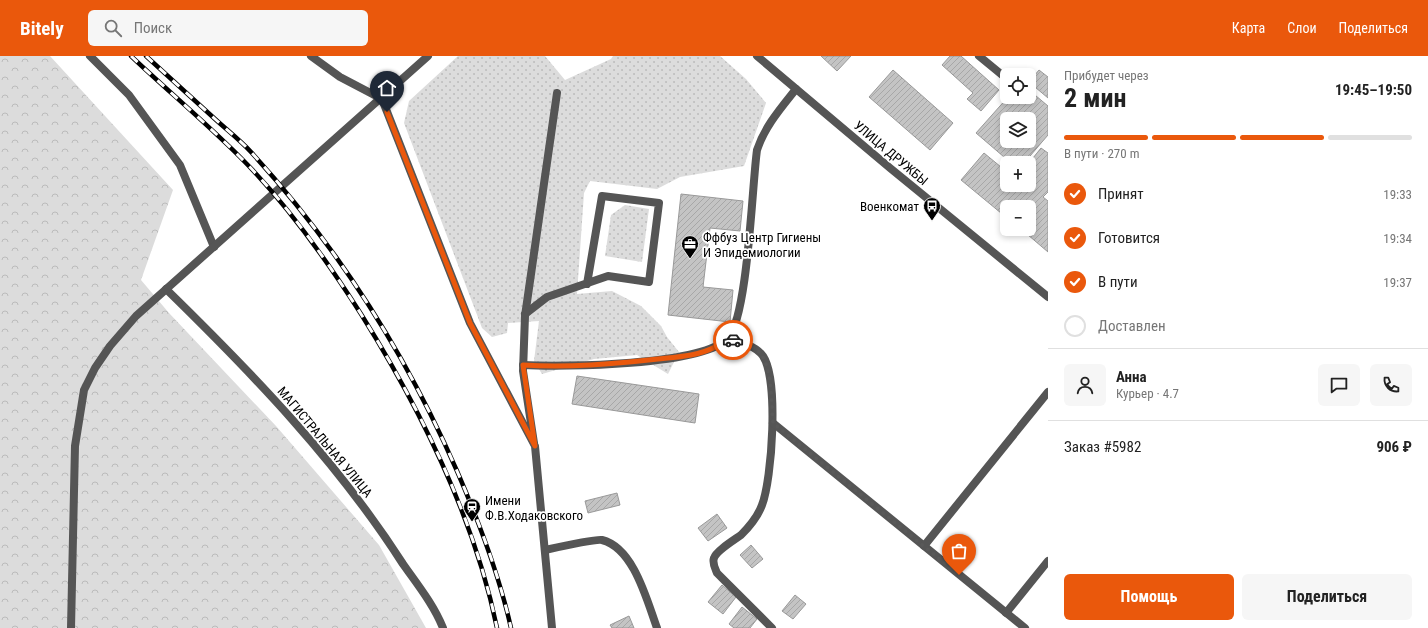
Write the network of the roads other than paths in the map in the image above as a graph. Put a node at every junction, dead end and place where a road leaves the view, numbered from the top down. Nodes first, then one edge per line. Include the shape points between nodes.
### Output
1 (90, 56) edge
2 (311, 56) edge
3 (428, 56) edge
4 (757, 56) edge
5 (979, 56) edge
6 (1000, 73) edge
7 (796, 89) junction
8 (557, 93) dead end
9 (382, 99) junction
10 (214, 247) junction
11 (587, 284) junction
12 (166, 289) junction
13 (1048, 297) edge
14 (525, 314) junction
15 (728, 339) junction
16 (523, 365) junction
17 (1048, 392) edge
18 (773, 423) junction
19 (535, 446) junction
20 (924, 546) junction
21 (545, 550) junction
22 (1048, 561) edge
23 (1006, 612) junction
24 (71, 628) edge
25 (443, 628) edge
26 (552, 628) edge
27 (657, 628) edge
28 (772, 628) edge
29 (1025, 628) edge

1 - 10 street via 128,95 180,166
2 - 9 street via 340,77
3 - 9 street
4 - 7 street, УЛИЦА ДРУЖБЫ
5 - 6 street
7 - 13 street, УЛИЦА ДРУЖБЫ
7 - 15 street via 762,135 758,150 743,286 737,318
8 - 14 street
9 - 10 street
9 - 19 street via 470,323
10 - 12 street
11 - 11 street via 608,276 649,282 659,203 602,196
11 - 14 street via 548,296
12 - 24 street via 136,316 110,346 84,390 75,446
12 - 25 street, МАГИСТРАЛЬНАЯ УЛИЦА via 247,368 317,448 380,527
14 - 16 street
15 - 16 street via 714,348 687,356 614,364 549,367
15 - 18 street via 755,348 762,355 769,382
16 - 19 street
17 - 20 street
18 - 20 street
18 - 28 street via 762,506 752,523 713,559 717,573
19 - 21 street
20 - 23 street
21 - 26 street
21 - 27 street via 601,540 618,548 635,570
22 - 23 street
23 - 29 street

